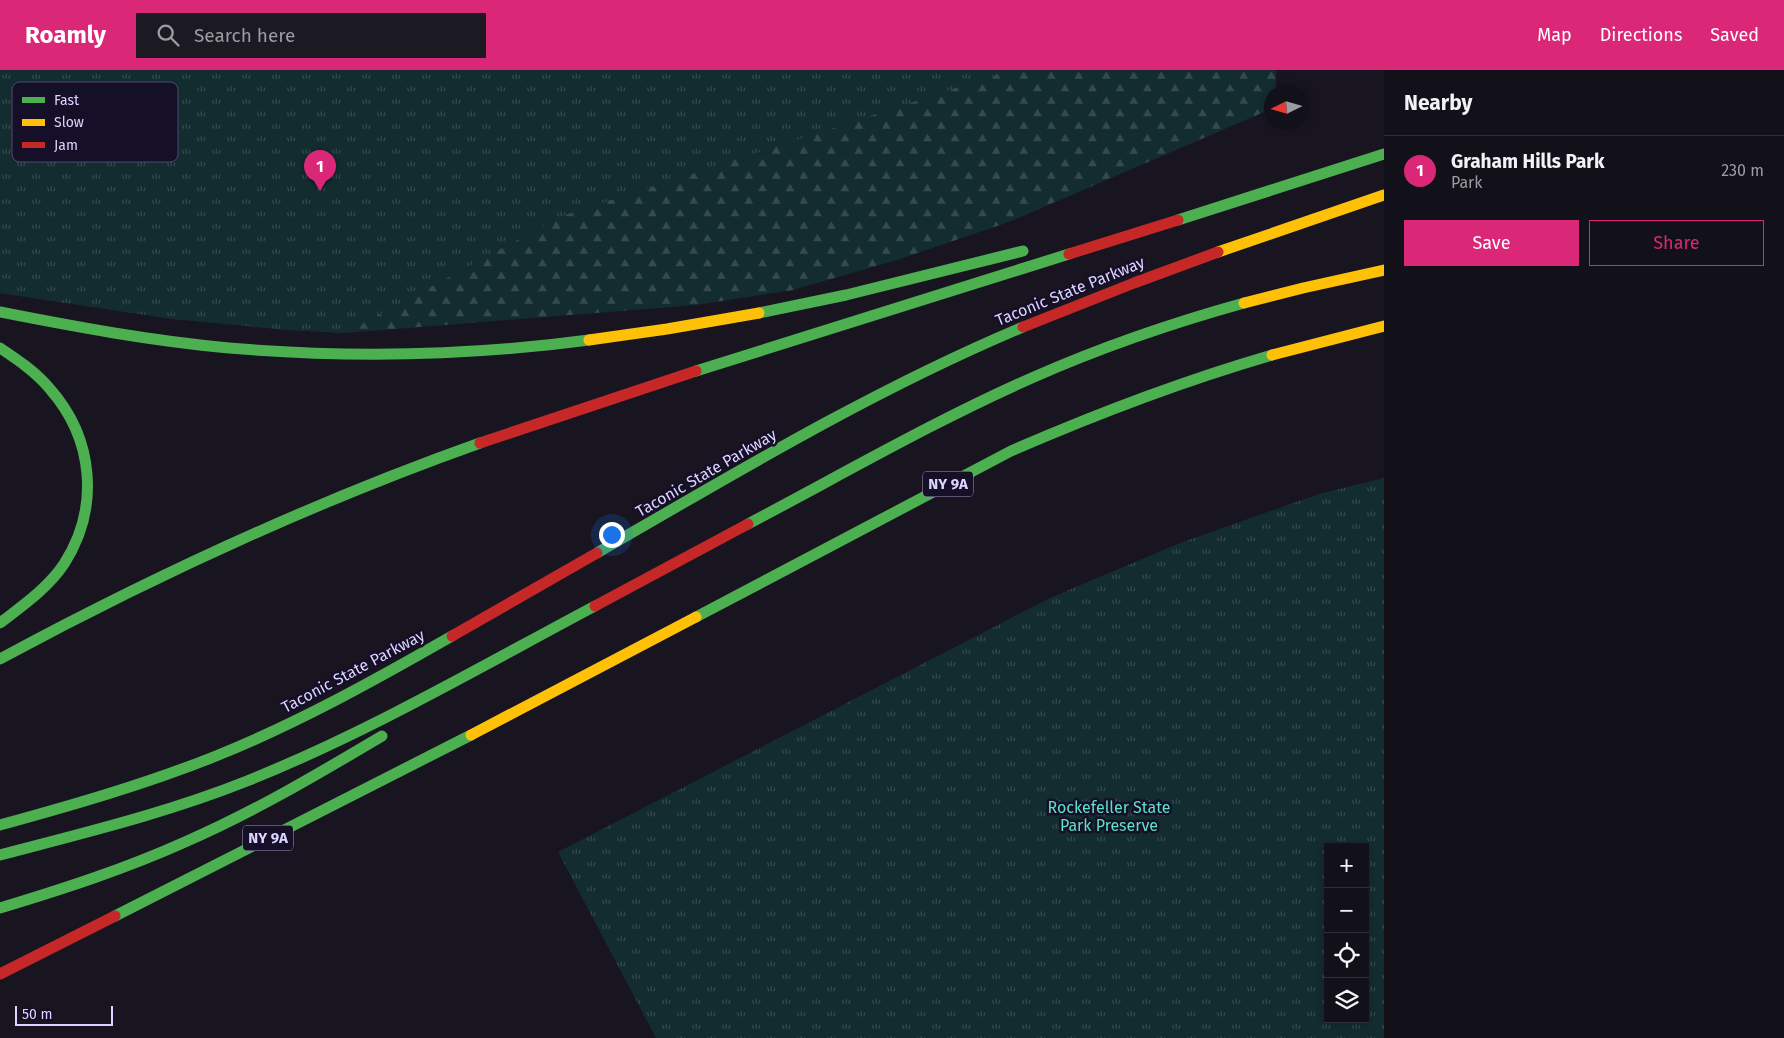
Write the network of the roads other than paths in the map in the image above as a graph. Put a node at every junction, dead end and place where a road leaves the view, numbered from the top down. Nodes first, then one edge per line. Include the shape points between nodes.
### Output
1 (1384, 154) edge
2 (1384, 194) edge
3 (1168, 212) dead end
4 (1193, 216) junction
5 (1037, 247) dead end
6 (1384, 270) edge
7 (0, 312) edge
8 (1384, 326) edge
9 (0, 348) edge
10 (0, 623) edge
11 (546, 631) junction
12 (0, 659) edge
13 (536, 701) junction
14 (413, 716) dead end
15 (389, 731) dead end
16 (365, 776) dead end
17 (0, 825) edge
18 (0, 855) edge
19 (93, 890) dead end
20 (0, 908) edge
21 (9, 917) dead end
22 (0, 974) edge

1 - 4 main road, Taconic State Parkway
2 - 17 main road, Taconic State Parkway via 1148,277 982,346 822,427 306,716 166,776
3 - 4 main road
4 - 12 main road, Taconic State Parkway via 601,402 429,462 199,559
5 - 7 main road via 904,281 743,316 596,340 474,351 329,354 226,348 109,333
6 - 11 main road via 1198,316 1113,345 1030,379 926,430
8 - 13 main road, NY 9A via 1218,370 1054,431
9 - 10 main road via 38,375 63,404 76,426 84,451 88,491 81,530 71,553 47,584
11 - 14 main road
11 - 18 main road via 389,716 286,766 147,816
13 - 16 main road
13 - 22 main road, NY 9A
15 - 20 main road via 266,804 200,836 99,877
19 - 21 main road

